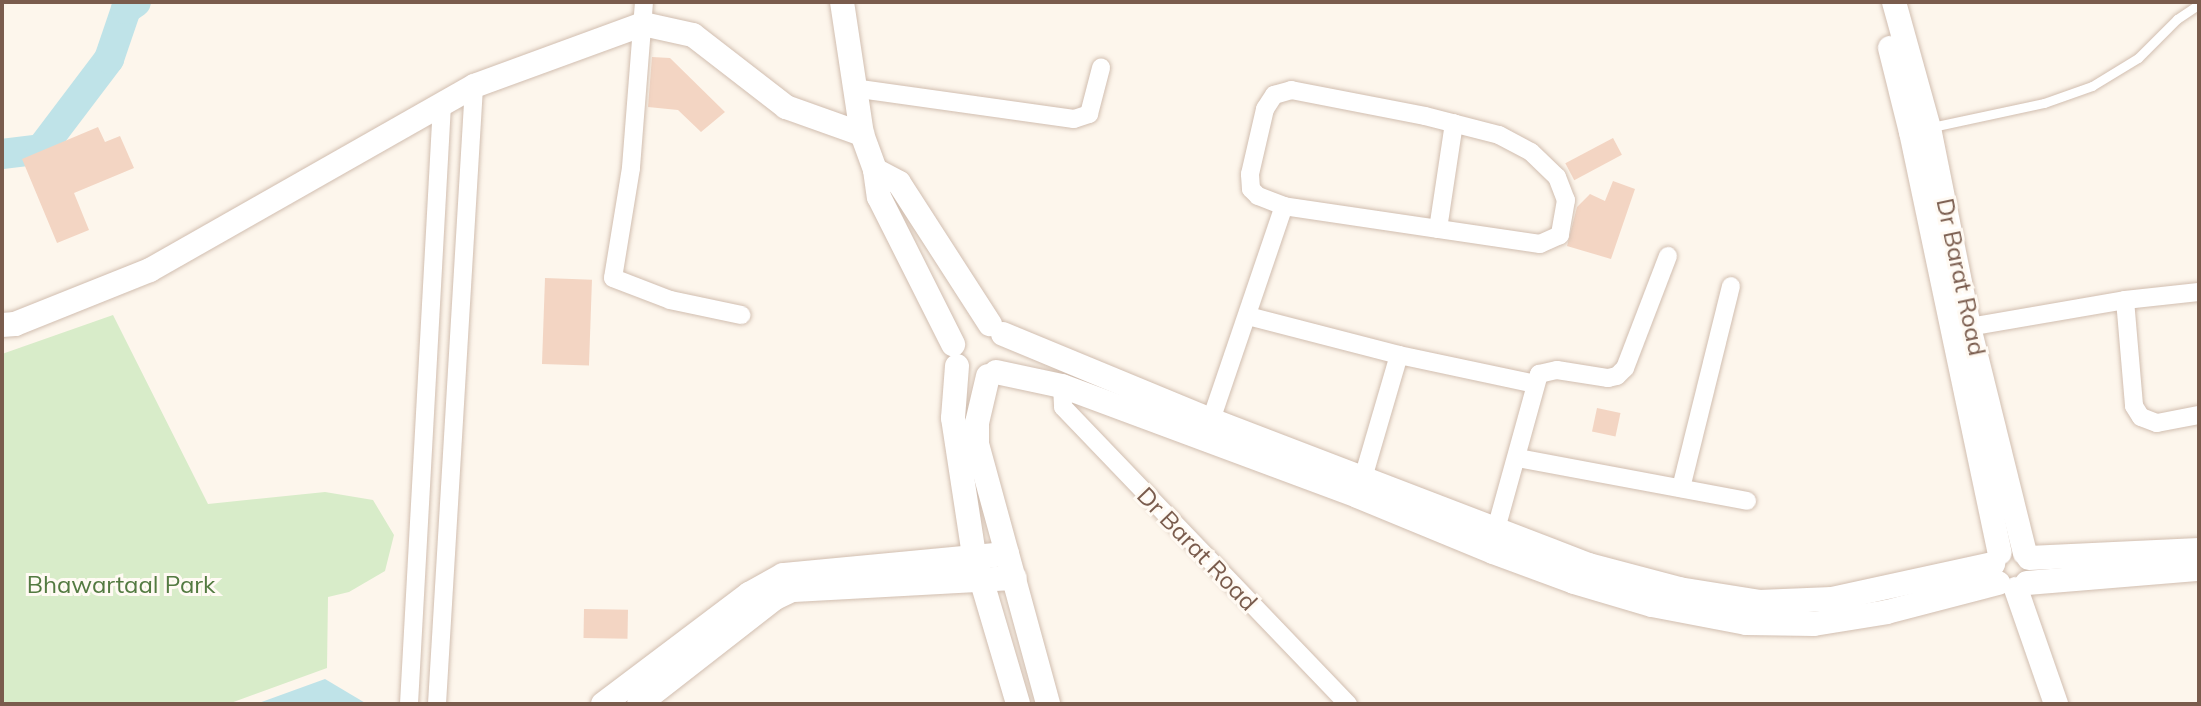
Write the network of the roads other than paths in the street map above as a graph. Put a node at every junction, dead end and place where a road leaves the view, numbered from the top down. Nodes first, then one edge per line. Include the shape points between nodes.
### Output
1 (842, 2) edge
2 (1878, 2) edge
3 (1894, 2) edge
4 (2199, 4) edge
5 (644, 13) edge
6 (1101, 68) dead end
7 (474, 86) junction
8 (853, 88) junction
9 (442, 104) junction
10 (1454, 123) junction
11 (1929, 128) junction
12 (862, 134) junction
13 (875, 170) junction
14 (1284, 206) junction
15 (1438, 229) junction
16 (1668, 256) dead end
17 (1731, 286) dead end
18 (2199, 292) edge
19 (2125, 300) junction
20 (741, 315) dead end
21 (1248, 316) junction
22 (2, 325) edge
23 (1969, 327) junction
24 (997, 329) junction
25 (955, 355) junction
26 (1399, 355) junction
27 (992, 374) junction
28 (1535, 384) junction
29 (1062, 386) junction
30 (2199, 415) edge
31 (1211, 420) junction
32 (1518, 458) junction
33 (1363, 478) junction
34 (1681, 488) junction
35 (1747, 501) dead end
36 (1496, 529) junction
37 (2199, 550) edge
38 (1007, 554) junction
39 (974, 555) junction
40 (2027, 555) junction
41 (2199, 569) edge
42 (2007, 574) junction
43 (1015, 578) junction
44 (983, 580) junction
45 (641, 703) edge
46 (409, 704) edge
47 (437, 704) edge
48 (603, 704) edge
49 (1018, 704) edge
50 (1048, 704) edge
51 (1348, 704) edge
52 (2056, 704) edge

1 - 8 street
2 - 42 street, Dr Barat Road
3 - 11 street, Dr Barat Road
4 - 11 lane via 2138,58 2092,86 2044,103
5 - 7 street
5 - 12 street via 693,35 786,107
5 - 20 street via 631,168 613,278 670,300
6 - 8 street via 1089,114 1074,119
7 - 9 street
7 - 47 street
8 - 12 street
9 - 22 street via 150,270
9 - 46 street
10 - 14 street via 1291,90 1274,95 1265,109 1251,189
10 - 15 street
10 - 15 street via 1499,135 1531,152 1557,177 1566,200 1565,219 1560,235 1540,244
11 - 23 street, Dr Barat Road
12 - 13 street
13 - 24 street via 899,183
13 - 25 street via 879,197
14 - 15 street
14 - 21 street
16 - 28 street via 1625,368 1617,376 1546,370
17 - 34 street
18 - 19 street
19 - 23 street
19 - 30 street via 2134,406 2141,417 2157,423
21 - 26 street
21 - 31 street
23 - 40 street, Dr Barat Road
24 - 25 street via 967,325
24 - 27 street via 1007,358
24 - 31 street
25 - 27 street via 970,376
25 - 39 street via 953,418
26 - 28 street
26 - 33 street
27 - 29 street
27 - 38 street via 977,423 977,444
28 - 32 street
29 - 42 street via 1493,552 1652,605 1746,623 1814,624 1887,612
29 - 51 street, Dr Barat Road via 1063,407
31 - 33 street
32 - 34 street
32 - 36 street
33 - 36 street
34 - 35 street
36 - 42 street via 1589,565 1679,589 1759,602 1832,599
37 - 40 street
38 - 39 street
38 - 43 street
39 - 44 street
39 - 48 street via 783,575 749,594
40 - 42 street via 2012,549
41 - 42 street
42 - 52 street, Dr Barat Road
43 - 44 street
43 - 50 street
44 - 45 street via 792,590
44 - 49 street

